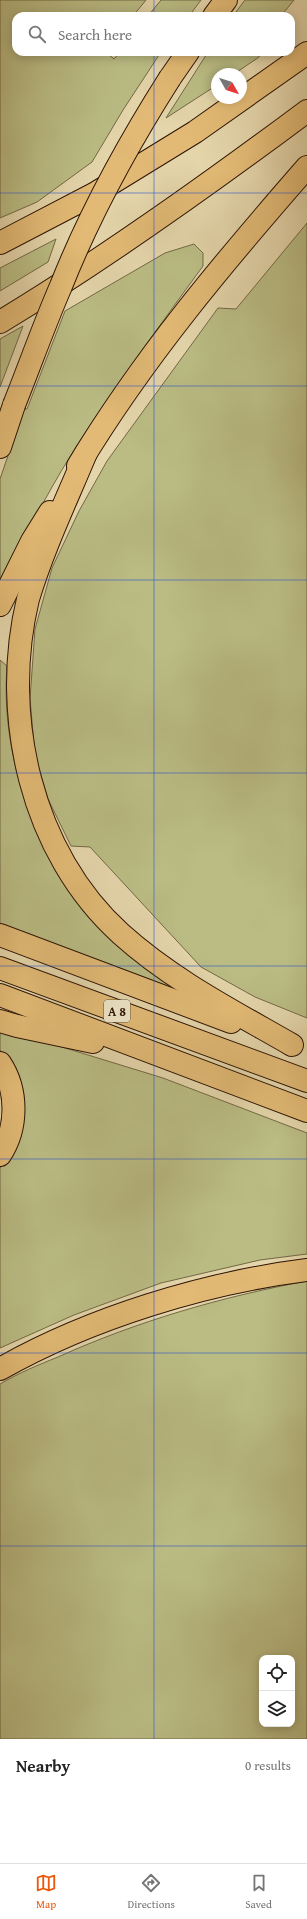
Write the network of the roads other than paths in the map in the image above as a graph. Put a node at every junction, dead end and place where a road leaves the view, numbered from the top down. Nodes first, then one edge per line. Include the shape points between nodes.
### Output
1 (226, 0) edge
2 (217, 12) edge
3 (307, 53) edge
4 (185, 56) edge
5 (307, 111) edge
6 (307, 167) edge
7 (0, 244) edge
8 (0, 322) edge
9 (8, 423) edge
10 (0, 447) edge
11 (86, 453) junction
12 (0, 605) edge
13 (0, 935) edge
14 (0, 968) edge
15 (0, 995) edge
16 (0, 1021) edge
17 (300, 1048) edge
18 (155, 1054) junction
19 (0, 1063) edge
20 (307, 1081) edge
21 (307, 1111) edge
22 (0, 1155) edge
23 (307, 1270) edge
24 (0, 1369) edge

1 - 2 highway
3 - 7 highway via 195,132 94,194
4 - 9 highway, bridge via 127,149 80,242
5 - 8 highway via 250,154 120,244
6 - 11 highway via 191,302 146,363
9 - 10 highway
11 - 12 highway via 32,541
11 - 17 highway via 27,600 17,651 15,699 18,737 26,778 36,808 74,881 103,917 120,933 181,980
13 - 17 highway
14 - 20 highway, A 8
15 - 18 highway, A 8
16 - 18 highway
18 - 21 highway, A 8
19 - 22 highway via 11,1088 13,1108 10,1136
23 - 24 highway via 252,1278 167,1300 84,1329

